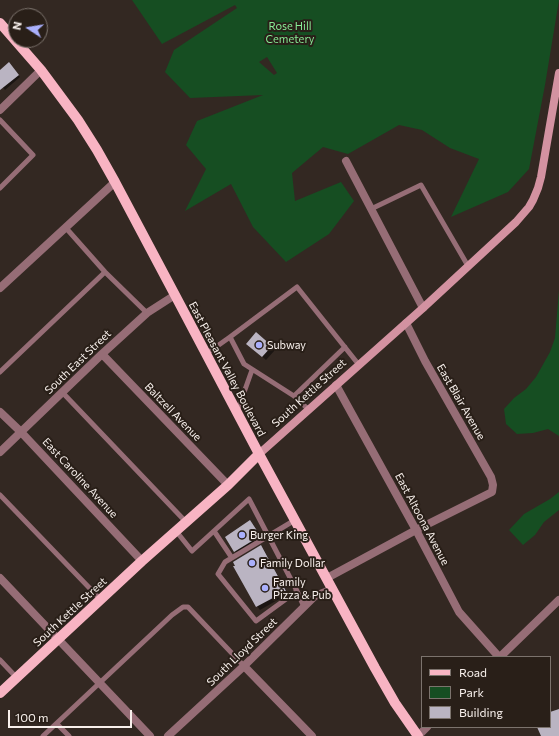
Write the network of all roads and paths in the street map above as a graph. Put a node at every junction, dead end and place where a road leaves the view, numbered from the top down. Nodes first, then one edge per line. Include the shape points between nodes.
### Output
1 (0, 23) edge
2 (42, 70) junction
3 (559, 73) edge
4 (0, 110) edge
5 (0, 120) edge
6 (346, 161) dead end
7 (115, 182) junction
8 (0, 188) edge
9 (371, 209) junction
10 (66, 228) junction
11 (468, 266) junction
12 (105, 272) junction
13 (0, 288) edge
14 (175, 295) junction
15 (423, 308) junction
16 (147, 313) junction
17 (406, 322) junction
18 (230, 337) junction
19 (345, 348) junction
20 (102, 354) junction
21 (206, 354) junction
22 (359, 365) junction
23 (252, 370) junction
24 (0, 372) edge
25 (336, 385) junction
26 (62, 392) junction
27 (294, 396) junction
28 (309, 410) junction
29 (0, 412) edge
30 (237, 413) junction
31 (21, 432) junction
32 (0, 452) edge
33 (259, 454) junction
34 (228, 485) junction
35 (0, 495) edge
36 (295, 520) junction
37 (186, 522) junction
38 (416, 530) junction
39 (176, 531) junction
40 (214, 531) junction
41 (268, 535) junction
42 (232, 558) junction
43 (142, 561) junction
44 (0, 578) edge
45 (327, 578) junction
46 (333, 589) junction
47 (297, 591) junction
48 (101, 600) junction
49 (559, 601) edge
50 (304, 607) junction
51 (58, 640) junction
52 (499, 656) edge
53 (501, 656) edge
54 (0, 660) edge
55 (244, 666) junction
56 (17, 678) junction
57 (100, 683) junction
58 (0, 693) edge
59 (57, 724) junction
60 (426, 728) edge
61 (44, 736) edge
62 (69, 736) edge
63 (150, 736) edge
64 (168, 736) edge
65 (312, 736) edge
66 (418, 736) edge

1 - 2 main road, East Pleasant Valley Boulevard
2 - 4 street
2 - 7 main road, East Pleasant Valley Boulevard via 78,120
3 - 11 street, South Kettle Street via 541,177 533,200 516,222
5 - 8 lane via 34,155
6 - 9 street
7 - 10 street
7 - 14 main road, East Pleasant Valley Boulevard
9 - 11 lane via 421,185
9 - 15 street
10 - 12 lane
10 - 13 street
11 - 15 street, South Kettle Street
12 - 16 lane
12 - 24 lane
14 - 16 street, South East Street
14 - 21 main road, East Pleasant Valley Boulevard
15 - 17 street, South Kettle Street
16 - 20 street, South East Street
17 - 22 street, South Kettle Street
17 - 38 street, East Blair Avenue via 425,361 491,476 493,484 492,492
18 - 19 lane via 297,287
18 - 21 lane
18 - 23 lane via 244,364
19 - 22 lane
19 - 27 lane
20 - 26 street, South East Street
20 - 34 street, Baltzell Avenue
21 - 30 main road, East Pleasant Valley Boulevard
22 - 25 street, South Kettle Street
23 - 27 lane
23 - 30 lane
25 - 28 street, South Kettle Street
25 - 38 street, East Altoona Avenue
26 - 31 street, South East Street
26 - 37 lane
27 - 28 lane
28 - 33 street, South Kettle Street
29 - 31 street, East Caroline Avenue
30 - 33 main road, East Pleasant Valley Boulevard
31 - 32 street, South East Street
31 - 43 street, East Caroline Avenue
33 - 34 main road, South Kettle Street
33 - 36 main road, East Pleasant Valley Boulevard
34 - 37 main road, South Kettle Street
35 - 48 lane
36 - 41 lane
36 - 45 main road, East Pleasant Valley Boulevard
37 - 39 main road, South Kettle Street
38 - 45 street
38 - 52 street, East Altoona Avenue via 459,612
39 - 40 lane via 192,551
39 - 43 main road, South Kettle Street
40 - 41 lane via 249,499
40 - 42 lane
41 - 42 lane
41 - 47 lane
42 - 47 lane via 224,562 218,574 256,621
43 - 48 main road, South Kettle Street
44 - 51 street
45 - 46 main road, East Pleasant Valley Boulevard
46 - 50 street, South Lloyd Street via 315,596
46 - 66 main road, East Pleasant Valley Boulevard via 375,668
47 - 50 lane
48 - 51 main road, South Kettle Street
49 - 53 street
50 - 55 street, South Lloyd Street
51 - 56 main road, South Kettle Street
51 - 57 street
54 - 56 lane
55 - 57 lane via 188,607 182,607
55 - 64 street, South Lloyd Street
55 - 65 street
56 - 58 main road, South Kettle Street
57 - 59 lane
57 - 63 street
59 - 61 lane
59 - 62 lane
60 - 66 street

